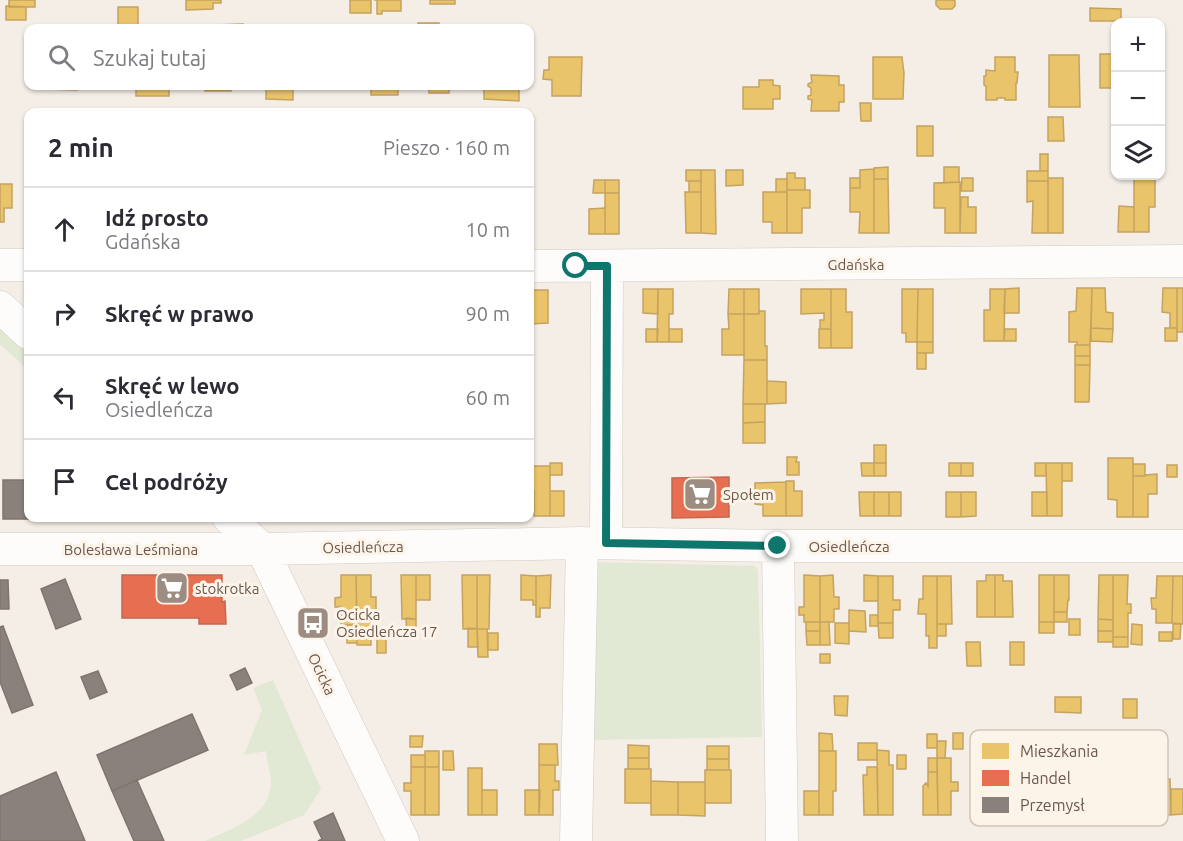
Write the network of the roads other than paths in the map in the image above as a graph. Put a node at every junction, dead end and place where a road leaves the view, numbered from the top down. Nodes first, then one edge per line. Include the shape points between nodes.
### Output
1 (1183, 261) edge
2 (0, 265) edge
3 (24, 265) edge
4 (534, 266) edge
5 (607, 266) junction
6 (0, 307) edge
7 (24, 329) edge
8 (233, 522) edge
9 (594, 543) junction
10 (778, 546) junction
11 (1183, 546) edge
12 (0, 549) edge
13 (262, 549) junction
14 (403, 841) edge
15 (576, 841) edge
16 (782, 841) edge

1 - 5 street, Gdańska
2 - 3 street
4 - 5 street, Gdańska
5 - 9 street
6 - 7 street
8 - 13 street, Ocicka
9 - 10 street, Osiedleńcza
9 - 13 street, Osiedleńcza
9 - 15 street
10 - 11 street, Osiedleńcza
10 - 16 street
12 - 13 street, Bolesława Leśmiana
13 - 14 street, Ocicka

